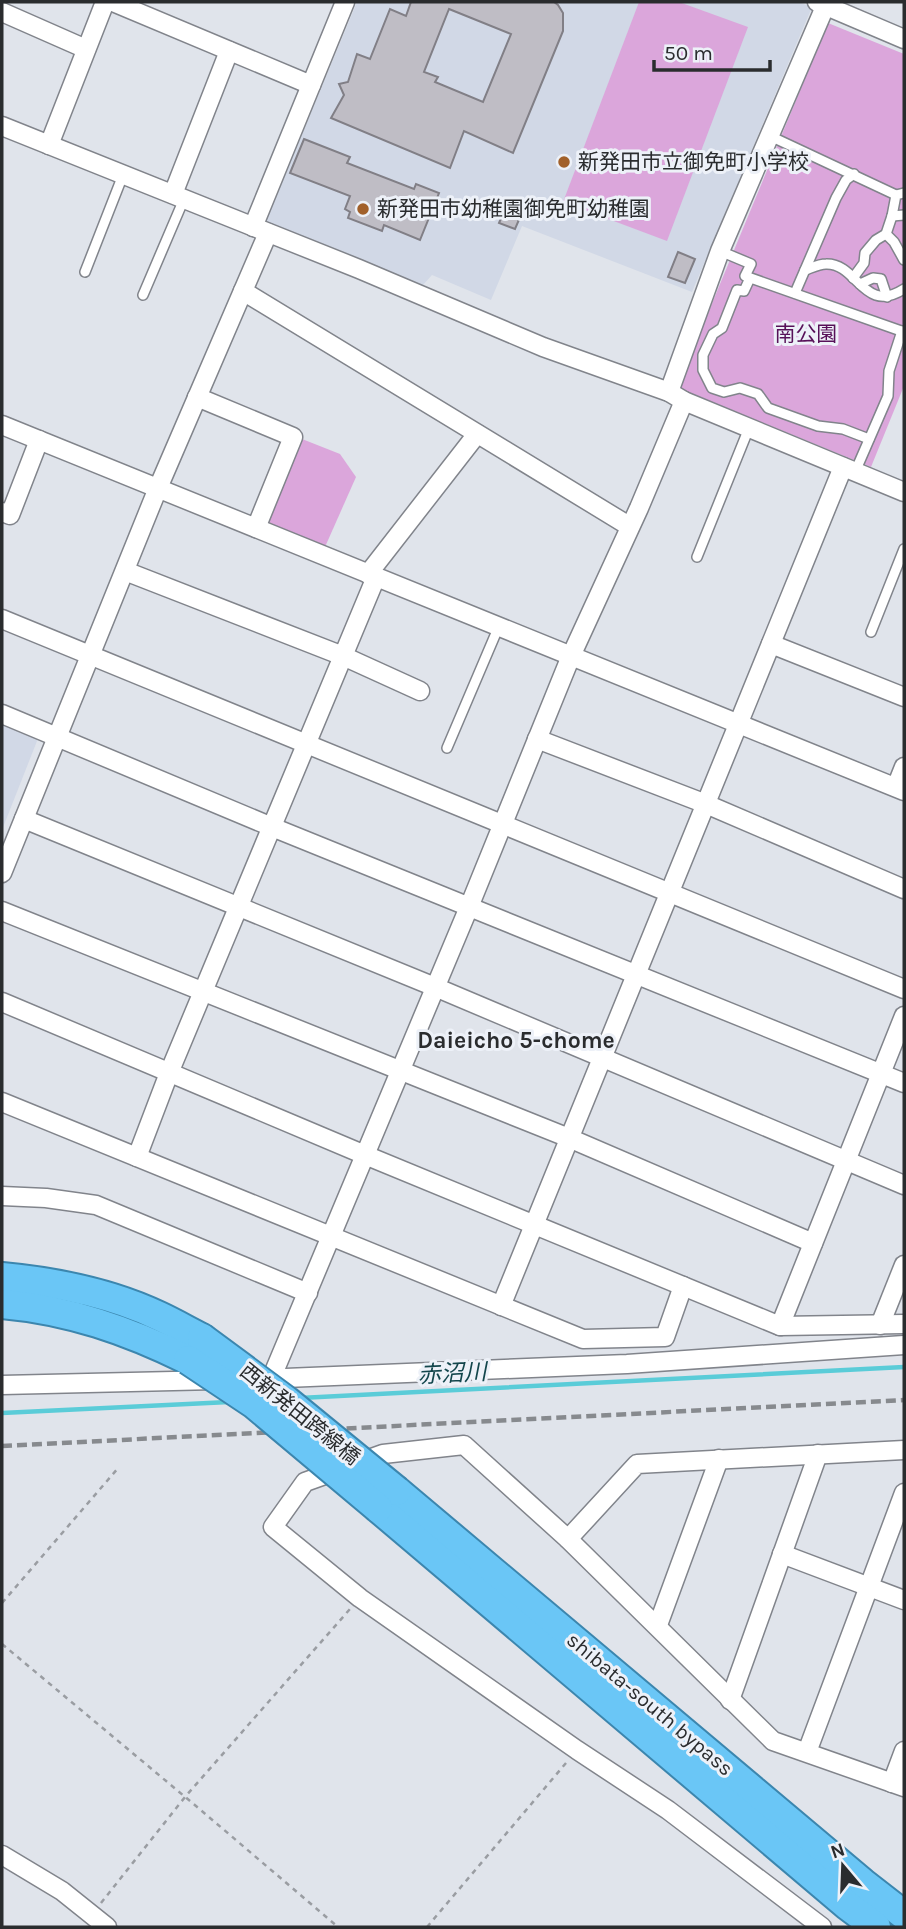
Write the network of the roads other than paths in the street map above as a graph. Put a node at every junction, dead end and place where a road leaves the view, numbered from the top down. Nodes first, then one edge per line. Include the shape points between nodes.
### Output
1 (105, 2) edge
2 (113, 2) edge
3 (345, 2) edge
4 (823, 3) edge
5 (2, 12) edge
6 (904, 38) edge
7 (86, 49) junction
8 (229, 51) junction
9 (311, 85) junction
10 (2, 126) edge
11 (770, 136) junction
12 (49, 145) junction
13 (853, 174) junction
14 (123, 175) junction
15 (900, 194) edge
16 (178, 197) junction
17 (904, 215) edge
18 (892, 216) junction
19 (260, 230) junction
20 (886, 234) junction
21 (720, 251) junction
22 (904, 260) edge
23 (805, 270) junction
24 (85, 272) dead end
25 (750, 278) junction
26 (857, 281) junction
27 (904, 289) edge
28 (243, 291) junction
29 (794, 293) junction
30 (143, 295) dead end
31 (887, 297) junction
32 (903, 332) edge
33 (197, 397) junction
34 (676, 397) junction
35 (2, 425) edge
36 (749, 428) junction
37 (477, 434) junction
38 (869, 439) junction
39 (39, 440) junction
40 (849, 470) junction
41 (158, 488) junction
42 (904, 492) edge
43 (2, 512) edge
44 (629, 526) junction
45 (256, 528) junction
46 (904, 549) edge
47 (696, 557) dead end
48 (125, 571) junction
49 (372, 575) junction
50 (2, 619) edge
51 (499, 626) junction
52 (871, 632) dead end
53 (771, 644) junction
54 (91, 656) junction
55 (343, 656) junction
56 (571, 656) junction
57 (420, 691) dead end
58 (904, 697) edge
59 (2, 714) edge
60 (739, 724) junction
61 (58, 737) junction
62 (537, 739) junction
63 (307, 744) junction
64 (447, 748) dead end
65 (904, 767) edge
66 (900, 789) edge
67 (706, 804) junction
68 (24, 819) junction
69 (502, 824) junction
70 (272, 827) junction
71 (2, 873) edge
72 (904, 889) edge
73 (670, 893) junction
74 (469, 906) junction
75 (239, 907) junction
76 (2, 911) edge
77 (636, 974) junction
78 (435, 987) junction
79 (904, 989) edge
80 (203, 991) junction
81 (2, 1002) edge
82 (904, 1016) edge
83 (602, 1057) junction
84 (400, 1072) junction
85 (169, 1073) junction
86 (881, 1073) junction
87 (904, 1083) edge
88 (2, 1102) edge
89 (569, 1138) junction
90 (365, 1155) junction
91 (137, 1157) junction
92 (846, 1161) junction
93 (904, 1185) edge
94 (2, 1196) edge
95 (533, 1224) junction
96 (331, 1237) junction
97 (813, 1244) junction
98 (904, 1265) edge
99 (2, 1277) edge
100 (683, 1286) junction
101 (308, 1293) junction
102 (2, 1304) edge
103 (501, 1306) junction
104 (904, 1324) edge
105 (880, 1325) junction
106 (780, 1326) junction
107 (904, 1345) edge
108 (195, 1349) junction
109 (271, 1379) junction
110 (2, 1385) edge
111 (904, 1450) edge
112 (818, 1454) junction
113 (719, 1459) junction
114 (904, 1493) edge
115 (388, 1499) junction
116 (568, 1539) junction
117 (782, 1554) junction
118 (869, 1587) junction
119 (904, 1600) edge
120 (658, 1625) junction
121 (730, 1700) junction
122 (904, 1751) edge
123 (807, 1752) junction
124 (898, 1785) edge
125 (2, 1855) edge
126 (904, 1915) edge
127 (107, 1927) edge
128 (822, 1927) edge
129 (876, 1927) edge

1 - 7 street
2 - 8 street
3 - 9 street
4 - 6 street
4 - 11 street
5 - 7 street
7 - 12 street
8 - 9 street
8 - 16 street
9 - 19 street
10 - 12 street
11 - 13 lane
11 - 21 street
12 - 14 street
13 - 15 lane
13 - 23 lane via 836,198
14 - 16 street
14 - 24 lane
15 - 18 lane
16 - 19 street
16 - 30 lane
17 - 18 lane
18 - 20 lane
19 - 28 street
19 - 34 street
20 - 22 lane
20 - 26 lane via 865,253
21 - 25 lane via 751,264 745,276
21 - 34 street
23 - 26 lane via 836,265
23 - 29 lane
25 - 29 lane
25 - 38 lane via 744,291 737,290 722,328 713,334 703,355 703,370 712,388 723,392 740,388 758,394 768,408
26 - 31 lane via 875,297
26 - 31 lane via 881,279
27 - 31 lane
28 - 33 street
28 - 37 street
29 - 32 lane
32 - 38 lane via 889,371 888,396
33 - 41 street
33 - 45 street via 293,437
34 - 36 street
34 - 44 street
35 - 39 street
36 - 40 street
36 - 47 lane
37 - 44 street
37 - 49 street
38 - 40 lane
39 - 41 street
39 - 43 street via 10,515
40 - 42 street
40 - 53 street
41 - 45 street
41 - 48 street
44 - 56 street
45 - 49 street
46 - 52 lane
48 - 54 street
48 - 55 street
49 - 51 street
49 - 55 street
50 - 54 street
51 - 56 street
51 - 64 lane
53 - 58 street
53 - 60 street
54 - 61 street
54 - 63 street
55 - 57 street
55 - 63 street
56 - 60 street
56 - 62 street
59 - 61 street
60 - 66 street
60 - 67 street
61 - 68 street
61 - 70 street
62 - 67 street
62 - 69 street
63 - 69 street
63 - 70 street
65 - 66 street
67 - 72 street
67 - 73 street
68 - 71 street
68 - 75 street
69 - 73 street
69 - 74 street
70 - 74 street
70 - 75 street
73 - 77 street
73 - 79 street
74 - 77 street
74 - 78 street
75 - 78 street
75 - 80 street
76 - 80 street
77 - 83 street
77 - 86 street
78 - 83 street
78 - 84 street
80 - 84 street
80 - 85 street
81 - 85 street
82 - 86 street
83 - 89 street
83 - 92 street
84 - 89 street
84 - 90 street
85 - 90 street
85 - 91 street
86 - 87 street
86 - 92 street
88 - 91 street
89 - 95 street
89 - 97 street
90 - 95 street
90 - 96 street
91 - 96 street
92 - 93 street
92 - 97 street
94 - 101 street via 96,1205
95 - 100 street
95 - 103 street
96 - 101 street
96 - 103 street
97 - 106 street
98 - 105 street
99 - 108 highway via 123,1301 158,1315
100 - 103 street via 665,1337 583,1339
100 - 106 street
101 - 109 street
102 - 108 highway via 72,1315 154,1343
104 - 105 street
105 - 106 street
107 - 109 street via 627,1364
108 - 115 highway, 西新発田跨線橋, bridge via 287,1401
109 - 110 street
111 - 112 street
112 - 113 street
112 - 117 street
113 - 116 street via 637,1464
113 - 120 street
114 - 118 street
115 - 126 highway, shibata-south bypass
115 - 129 highway, shibata-south bypass
116 - 120 street
116 - 128 street via 464,1446 383,1454 305,1482 273,1527 360,1598 668,1810
117 - 118 street
117 - 121 street
118 - 119 street
118 - 123 street
120 - 121 street
121 - 123 street via 773,1741
122 - 124 street
123 - 124 street
125 - 127 street via 62,1891

